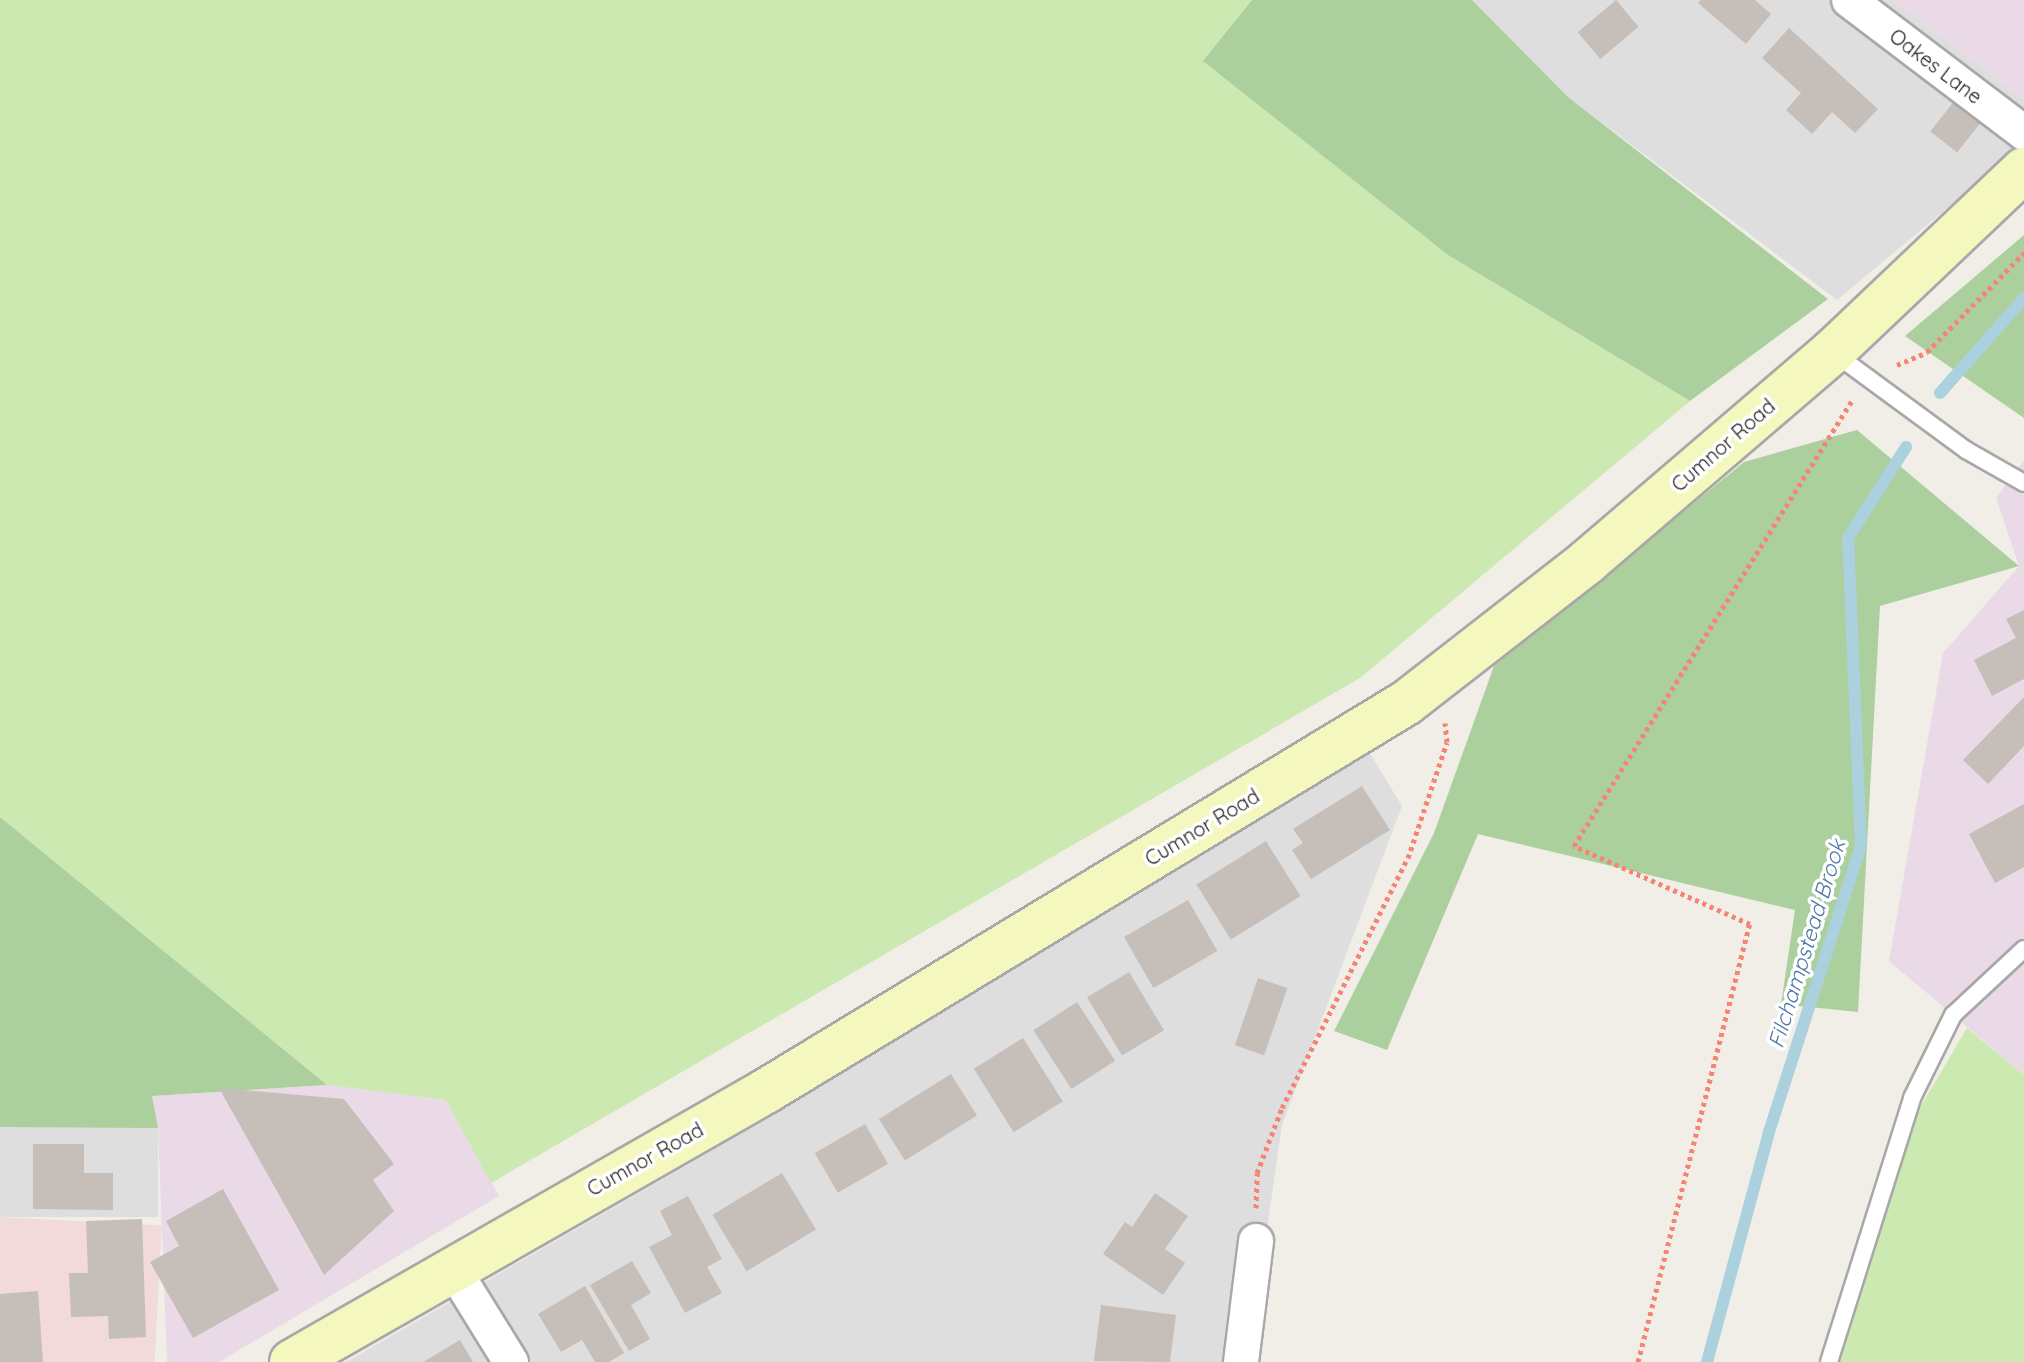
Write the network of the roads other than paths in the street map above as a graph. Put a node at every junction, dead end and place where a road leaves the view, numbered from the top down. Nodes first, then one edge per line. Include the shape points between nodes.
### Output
1 (1849, 0) edge
2 (2024, 133) edge
3 (2024, 170) edge
4 (1832, 352) junction
5 (2024, 483) edge
6 (2024, 949) edge
7 (1256, 1241) road end
8 (452, 1267) junction
9 (292, 1362) edge
10 (511, 1362) edge
11 (1241, 1362) edge
12 (1829, 1362) edge

1 - 2 street, Oakes Lane
3 - 4 main road, Cumnor Road
4 - 5 lane via 1966,450
4 - 8 main road, Cumnor Road via 1587,562 1406,703 766,1091
6 - 12 lane via 1953,1015 1912,1098
7 - 11 street
8 - 9 main road, Cumnor Road
8 - 10 street

